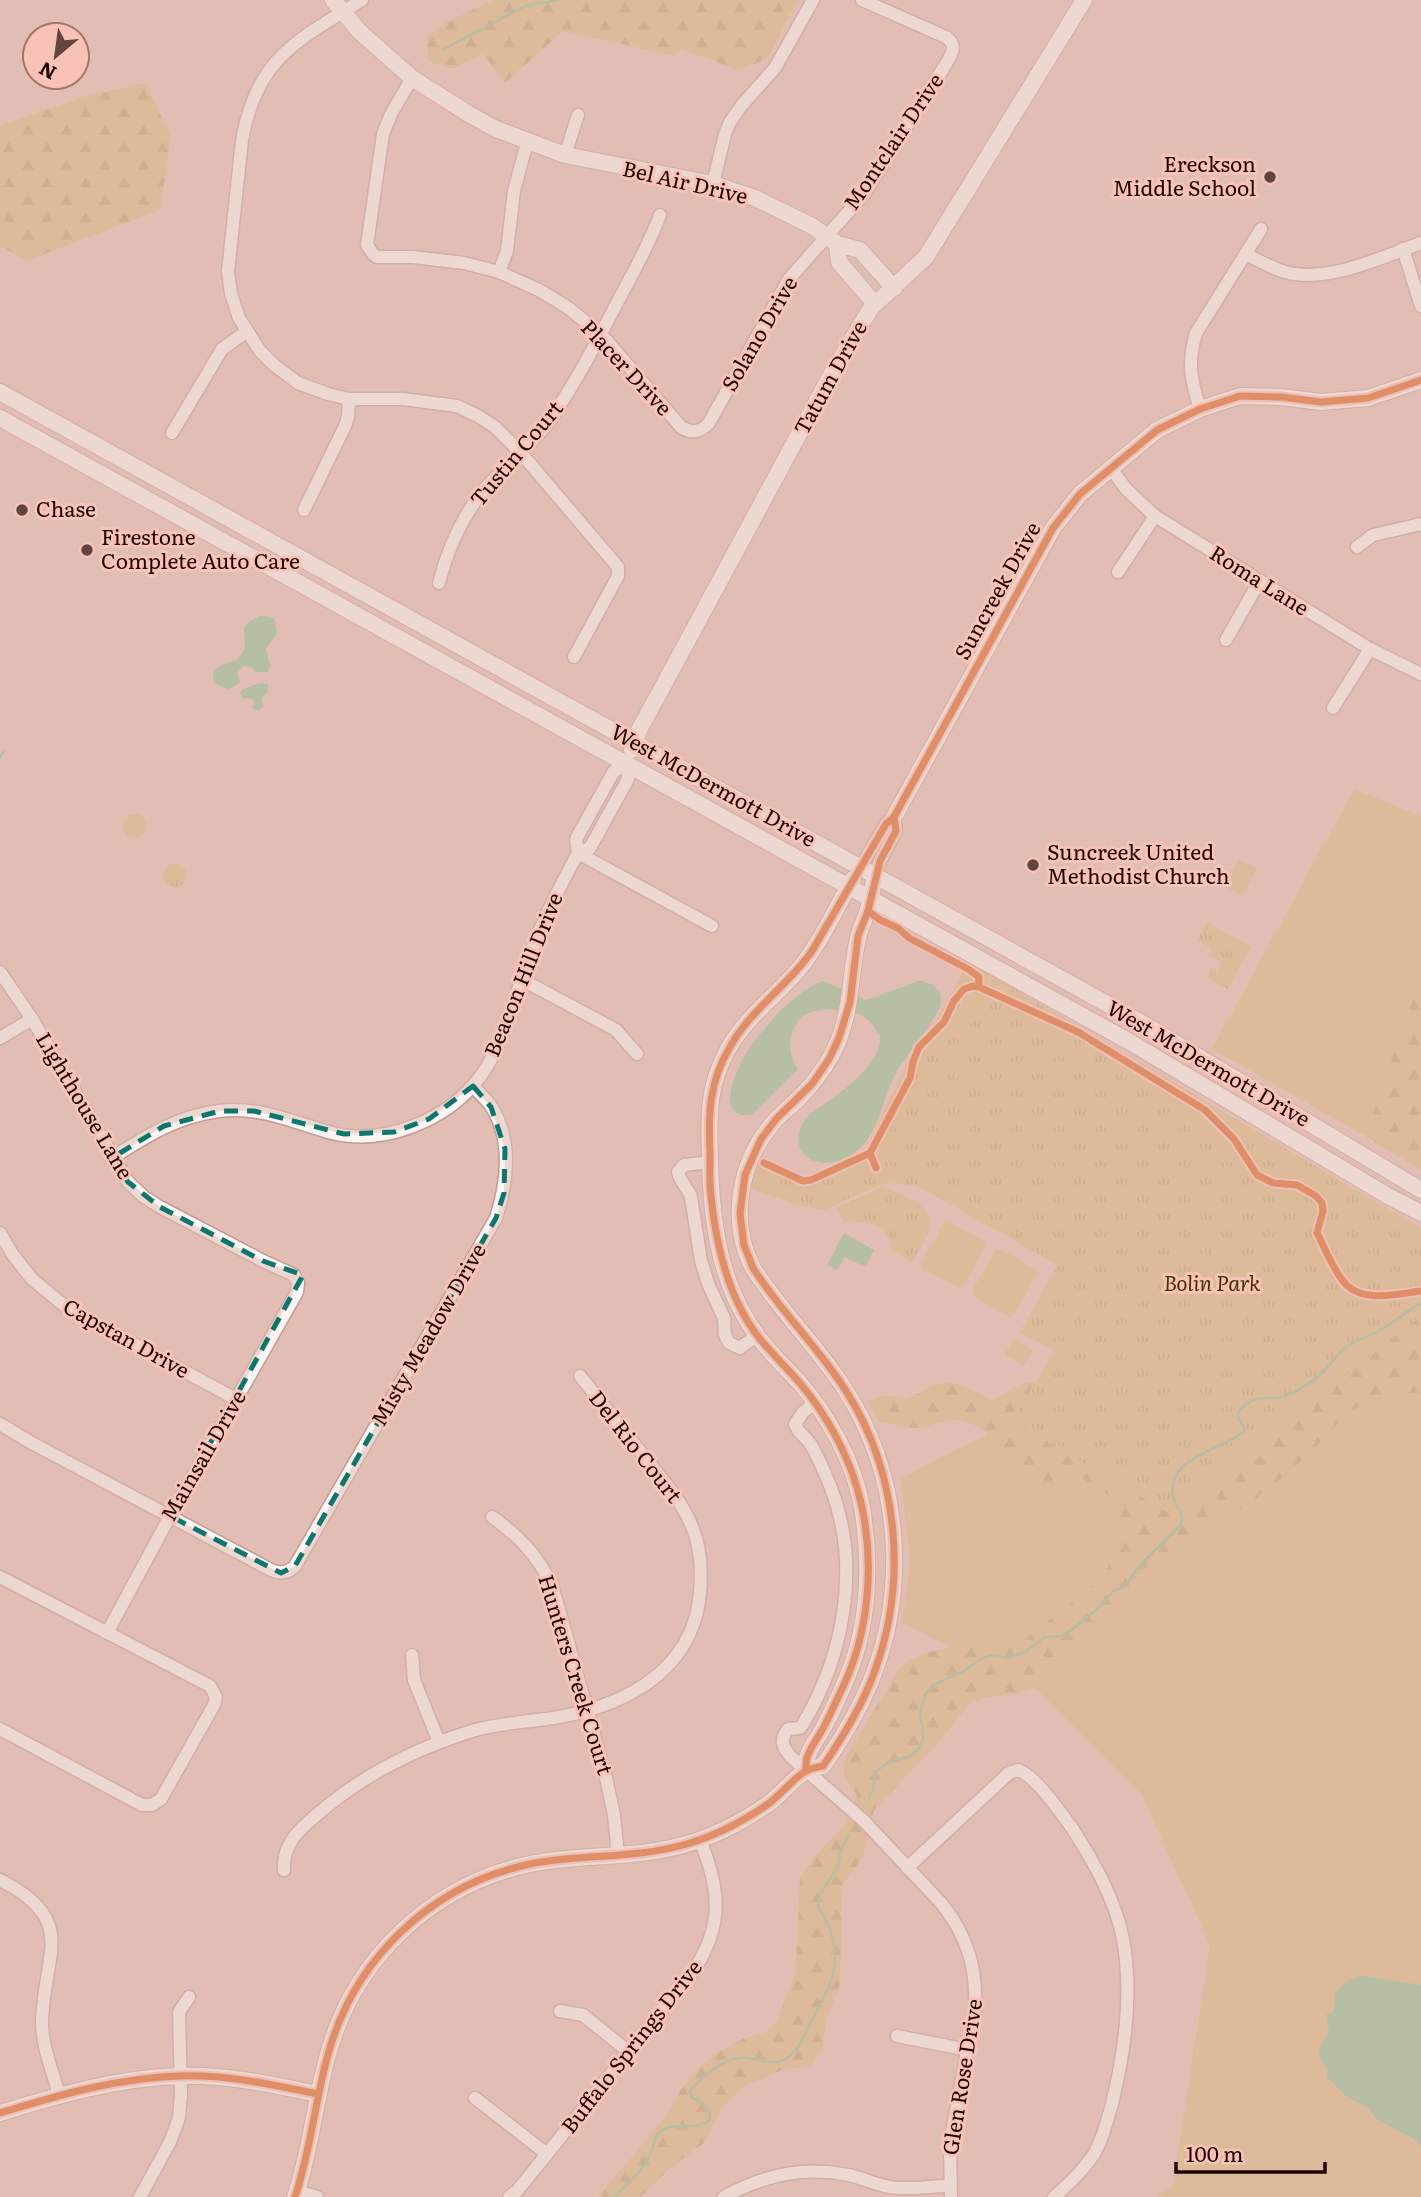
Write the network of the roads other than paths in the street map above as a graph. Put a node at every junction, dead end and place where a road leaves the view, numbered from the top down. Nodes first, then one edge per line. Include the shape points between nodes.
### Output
1 (362, 0) edge
2 (813, 0) edge
3 (862, 0) edge
4 (1084, 0) edge
5 (338, 6) edge
6 (412, 78) junction
7 (578, 115) dead end
8 (527, 142) junction
9 (565, 155) junction
10 (713, 184) junction
11 (660, 215) dead end
12 (1261, 229) dead end
13 (832, 240) junction
14 (1421, 243) edge
15 (1403, 249) junction
16 (1246, 254) junction
17 (499, 272) junction
18 (894, 288) junction
19 (876, 304) junction
20 (1421, 306) edge
21 (246, 332) junction
22 (601, 334) junction
23 (1421, 380) edge
24 (0, 393) edge
25 (349, 399) junction
26 (1200, 409) junction
27 (0, 418) edge
28 (696, 432) joint
29 (172, 433) dead end
30 (521, 453) junction
31 (1111, 468) junction
32 (304, 510) dead end
33 (1155, 516) junction
34 (1421, 523) edge
35 (1357, 547) dead end
36 (1118, 572) dead end
37 (1259, 582) junction
38 (439, 583) dead end
39 (1226, 640) dead end
40 (1370, 649) junction
41 (573, 657) dead end
42 (1421, 674) edge
43 (1333, 708) dead end
44 (635, 743) junction
45 (627, 764) junction
46 (894, 817) junction
47 (578, 853) junction
48 (860, 867) junction
49 (875, 876) junction
50 (848, 886) junction
51 (870, 899) junction
52 (712, 926) dead end
53 (0, 972) edge
54 (521, 979) junction
55 (32, 1018) junction
56 (0, 1038) edge
57 (638, 1054) dead end
58 (473, 1086) junction
59 (112, 1158) junction
60 (710, 1162) junction
61 (1421, 1191) edge
62 (1421, 1213) edge
63 (0, 1233) edge
64 (297, 1279) joint
65 (757, 1335) junction
66 (580, 1376) dead end
67 (236, 1399) junction
68 (815, 1403) junction
69 (0, 1423) edge
70 (170, 1516) junction
71 (492, 1517) dead end
72 (0, 1577) edge
73 (107, 1633) junction
74 (412, 1655) dead end
75 (587, 1711) junction
76 (0, 1729) edge
77 (439, 1742) junction
78 (806, 1770) junction
79 (700, 1840) junction
80 (618, 1854) junction
81 (907, 1868) junction
82 (284, 1870) dead end
83 (0, 1880) edge
84 (189, 1997) dead end
85 (560, 2011) dead end
86 (897, 2036) dead end
87 (968, 2050) junction
88 (629, 2052) junction
89 (180, 2076) junction
90 (318, 2094) junction
91 (59, 2095) junction
92 (475, 2098) dead end
93 (0, 2113) edge
94 (547, 2154) junction
95 (951, 2191) edge
96 (296, 2194) edge
97 (140, 2197) edge
98 (317, 2197) edge
99 (509, 2197) edge
100 (724, 2197) edge
101 (1054, 2197) edge

1 - 5 street
2 - 10 street via 775,68 730,122
3 - 13 street, Montclair Drive via 946,37 954,50
4 - 18 street, Tatum Drive via 926,257
5 - 6 street, Bel Air Drive
5 - 21 street via 279,57 255,91 246,120 228,271 231,294
6 - 8 street, Bel Air Drive via 467,113
6 - 17 street, Placer Drive via 383,134 370,250 382,258 436,259
7 - 9 street
8 - 9 street, Bel Air Drive
8 - 17 street
9 - 10 street, Bel Air Drive
10 - 13 street, Bel Air Drive via 755,198
11 - 22 street, Tustin Court
12 - 16 street
13 - 18 street, Bel Air Drive via 860,250
13 - 19 street via 839,262
13 - 28 street, Solano Drive via 789,279 709,423
14 - 15 street
15 - 16 street via 1322,275 1286,273
15 - 20 street
16 - 26 street via 1196,334 1190,369
17 - 22 street, Placer Drive via 567,307
18 - 19 street, Tatum Drive
19 - 44 street, Tatum Drive via 834,369
21 - 25 street via 274,365 298,383
21 - 29 street via 222,349
22 - 28 street, Placer Drive via 681,427
22 - 30 street, Tustin Court via 550,419
23 - 26 street, Suncreek Drive via 1368,398 1321,402 1240,396
24 - 44 street, West McDermott Drive
25 - 30 street via 457,406 495,427
25 - 32 street via 345,426
26 - 31 street, Suncreek Drive via 1157,430
27 - 45 street, West McDermott Drive
30 - 38 street, Tustin Court via 483,491 466,516
30 - 41 street via 618,567 618,576
31 - 33 street, Roma Lane
31 - 46 street, Suncreek Drive via 1080,494 1053,528
33 - 36 street
33 - 37 street, Roma Lane
34 - 35 street via 1373,535
37 - 39 street
37 - 40 street, Roma Lane
40 - 42 street, Roma Lane
40 - 43 street
44 - 45 street, Tatum Drive
44 - 48 street, West McDermott Drive
45 - 47 street, Beacon Hill Drive via 614,771 576,839
45 - 50 street, West McDermott Drive
46 - 48 street, Suncreek Drive
46 - 49 street, Suncreek Drive via 896,831
47 - 52 street
47 - 54 street, Beacon Hill Drive via 540,925
48 - 49 street, West McDermott Drive
48 - 50 street
49 - 51 street
49 - 61 street, West McDermott Drive via 1147,1026
50 - 51 street, West McDermott Drive
50 - 60 street via 805,961 744,1025 723,1058 709,1108
51 - 62 street, West McDermott Drive via 1130,1042
51 - 78 street via 858,936 846,1020 835,1049 804,1093 761,1139 745,1175 740,1201 750,1262 848,1394 873,1445 893,1525 892,1601 873,1676 823,1766
53 - 55 street, Lighthouse Lane
54 - 57 street via 616,1030
54 - 58 street, Beacon Hill Drive via 502,1036
55 - 56 street
55 - 59 street, Lighthouse Lane
58 - 59 street, Beacon Hill Drive via 437,1114 394,1132 344,1134 254,1111 220,1111 164,1126
58 - 70 street, Misty Meadow Drive via 491,1107 505,1149 504,1193 496,1218 295,1566 286,1572 271,1570
59 - 64 street, Lighthouse Lane via 144,1198
60 - 65 street via 718,1249
60 - 65 street via 688,1164 678,1172 691,1197 701,1261 729,1343 740,1348
63 - 67 street, Capstan Drive via 32,1279 67,1308
64 - 67 street, Mainsail Drive via 297,1292
65 - 68 street
66 - 75 street, Del Rio Court via 674,1495 696,1537 702,1572 696,1616 673,1659 635,1692
67 - 70 street, Mainsail Drive
68 - 78 street via 842,1448 856,1485 868,1572 856,1657 807,1756
68 - 78 street, Glen Rose Drive via 795,1424 810,1443 832,1492 846,1575 843,1619 833,1661 803,1724 788,1730 782,1740 786,1752
69 - 70 street
70 - 73 street, Mainsail Drive
71 - 75 street, Hunters Creek Court via 531,1549 552,1585
72 - 73 street
73 - 76 street via 216,1693 214,1705 161,1799 142,1805
74 - 77 street via 414,1680
75 - 77 street, Del Rio Court via 497,1725
75 - 80 street, Hunters Creek Court via 611,1797
77 - 82 street, Del Rio Court via 366,1777 308,1822 287,1847
78 - 79 street via 770,1803
78 - 81 street, Glen Rose Drive via 864,1821
79 - 80 street
79 - 88 street, Buffalo Springs Drive via 715,1888 711,1940 694,1970
80 - 90 street via 514,1868 472,1883 424,1911 388,1945 357,1985 335,2032
81 - 87 street, Glen Rose Drive via 954,1919 971,1956 976,1988
81 - 101 street via 1009,1773 1018,1770 1061,1813 1098,1870 1122,1938 1127,1968 1125,2034 1105,2130 1083,2170
83 - 91 street via 40,1908 52,1934 42,2028
84 - 89 street via 179,2012
85 - 88 street via 583,2015
86 - 87 street
87 - 95 street, Glen Rose Drive via 950,2143
88 - 94 street, Buffalo Springs Drive
89 - 90 street via 239,2079
89 - 91 street
89 - 97 street via 176,2127
90 - 96 street
91 - 93 street
92 - 94 street
94 - 99 street, Buffalo Springs Drive
95 - 100 street via 894,2188 842,2174 799,2172 760,2179
96 - 98 street

